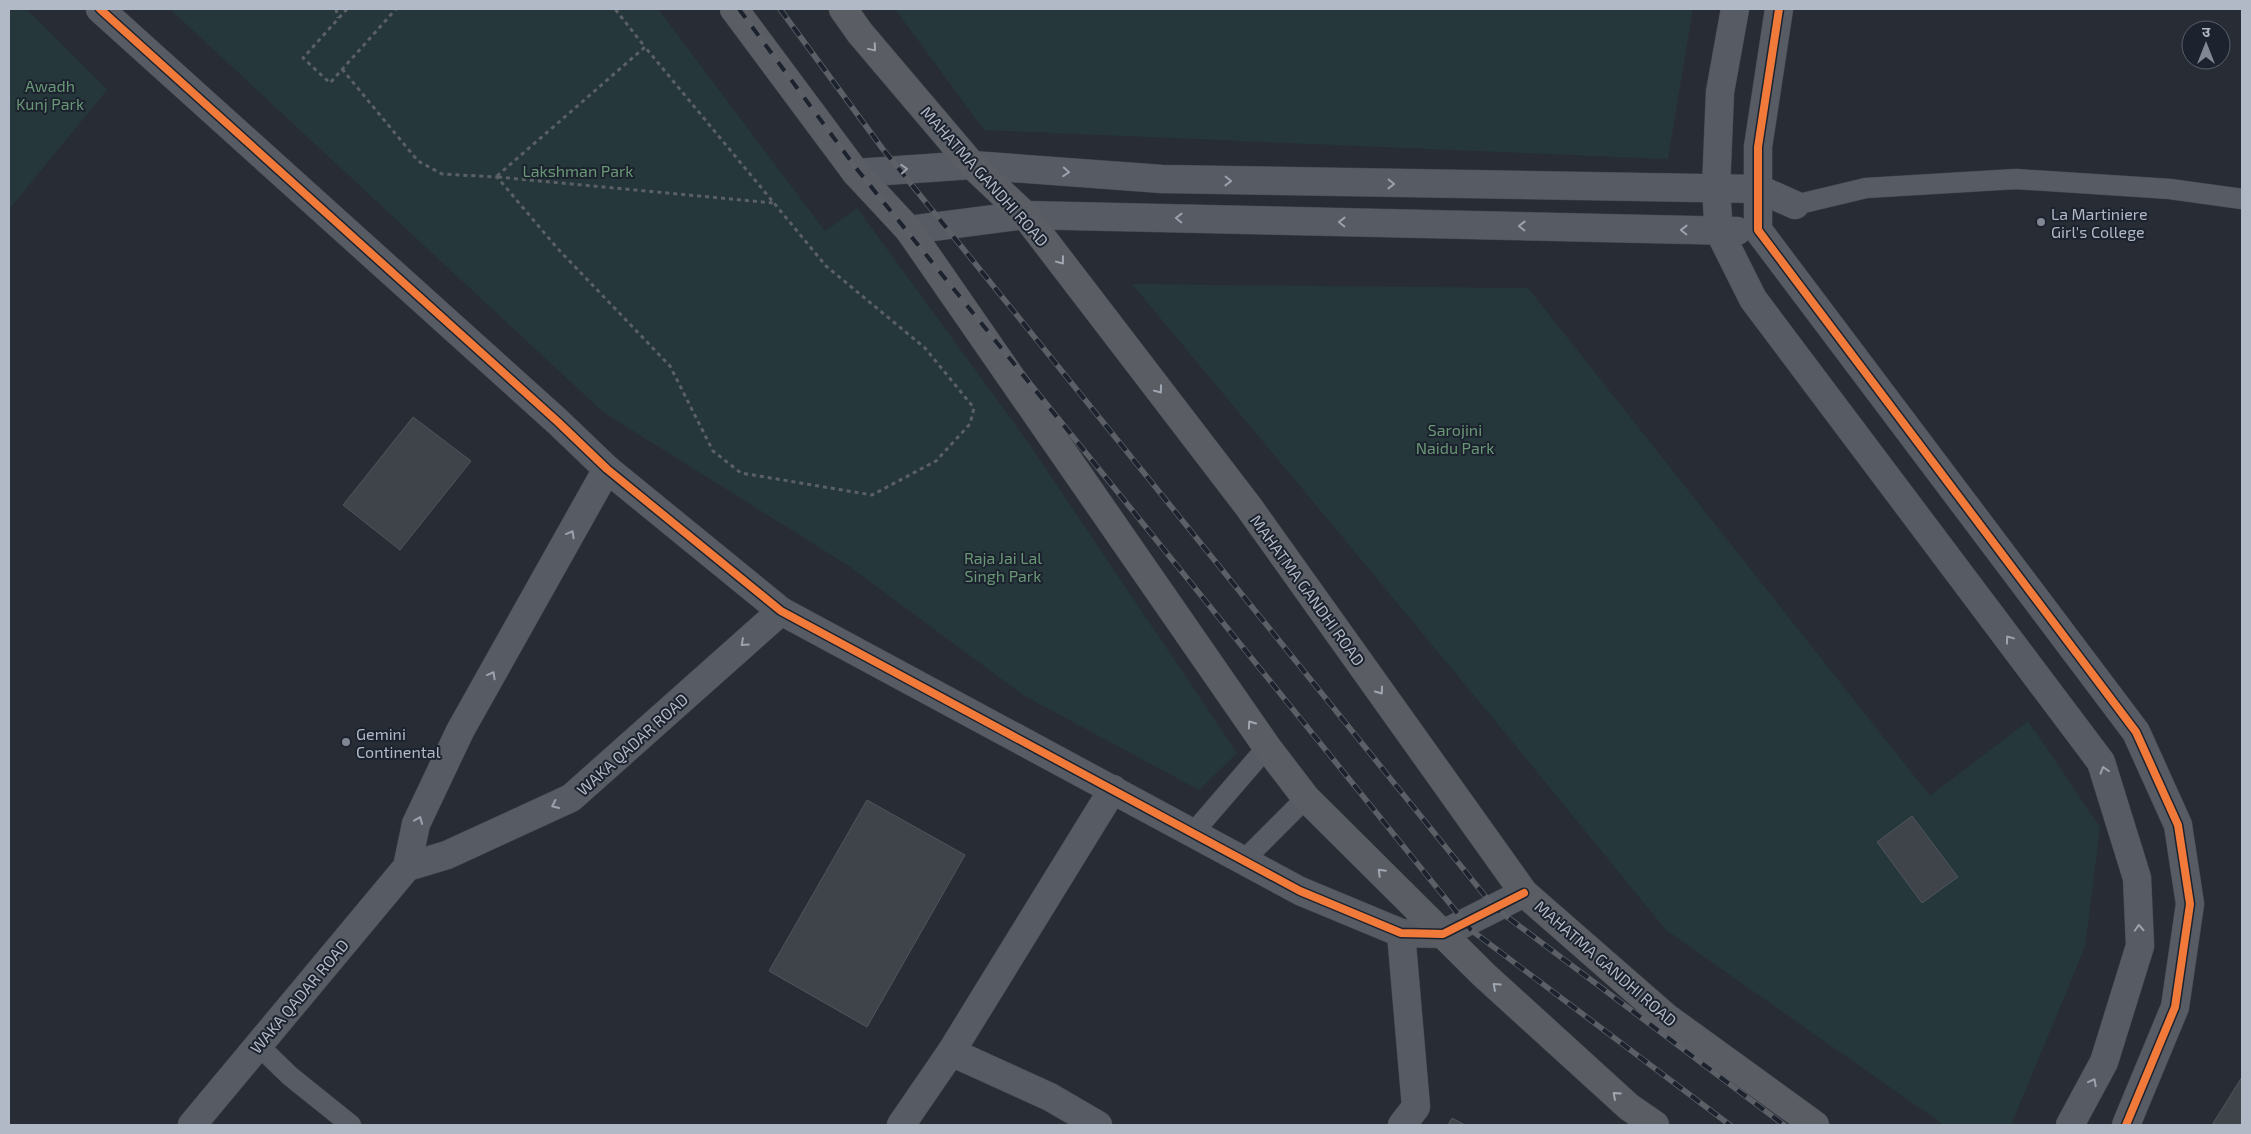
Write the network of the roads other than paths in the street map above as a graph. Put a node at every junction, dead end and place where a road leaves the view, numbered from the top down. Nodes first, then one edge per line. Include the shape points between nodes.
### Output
1 (100, 9) edge
2 (734, 9) edge
3 (844, 9) edge
4 (1735, 9) edge
5 (1779, 9) edge
6 (972, 165) junction
7 (856, 173) junction
8 (1716, 189) junction
9 (1759, 189) junction
10 (2242, 199) edge
11 (1795, 205) junction
12 (1025, 214) junction
13 (909, 230) junction
14 (1758, 230) junction
15 (1719, 231) junction
16 (608, 469) junction
17 (781, 611) junction
18 (1267, 747) junction
19 (1113, 789) junction
20 (1306, 798) junction
21 (1193, 833) junction
22 (1244, 860) junction
23 (407, 867) junction
24 (1524, 893) junction
25 (1401, 933) junction
26 (1443, 934) junction
27 (258, 1045) junction
28 (951, 1052) junction
29 (192, 1125) edge
30 (351, 1125) edge
31 (901, 1125) edge
32 (1098, 1125) edge
33 (1402, 1125) edge
34 (1655, 1125) edge
35 (1815, 1125) edge
36 (2070, 1125) edge
37 (2126, 1125) edge

1 - 16 street
2 - 7 main road
3 -> 6 main road, MAHATMA GANDHI ROAD via 860,33
4 - 8 street via 1720,92
5 - 9 street via 1758,147
7 -> 6 street
6 -> 8 street via 1162,179
6 - 12 main road, MAHATMA GANDHI ROAD
7 - 13 main road
8 - 9 street
8 - 15 street
9 - 11 street
9 - 14 street
10 - 11 lane via 2170,189 2016,179 1866,188
11 - 14 street
12 - 13 street
15 -> 12 street
12 -> 24 main road, MAHATMA GANDHI ROAD via 1248,506
18 -> 13 main road
14 - 15 street
14 - 37 street via 2136,732 2178,825 2190,904 2176,1007
36 -> 15 street via 2104,1062 2140,946 2137,878 2101,762 1753,300
16 - 17 street
23 -> 16 street, WAKA QADAR ROAD via 416,824 460,731
17 - 19 street
17 -> 23 street, WAKA QADAR ROAD via 571,798 447,855
18 - 20 main road
18 - 21 lane
19 - 21 street
19 - 28 street
20 - 22 lane
26 -> 20 main road
21 - 22 street
22 - 25 street via 1300,891
23 - 27 street, WAKA QADAR ROAD
24 - 26 street
24 - 35 main road, MAHATMA GANDHI ROAD via 1666,1017
25 - 26 street
25 - 33 street via 1416,1107
34 -> 26 main road via 1629,1107
27 - 29 street, WAKA QADAR ROAD
27 - 30 lane via 290,1076
28 - 31 street
28 - 32 street via 1050,1097

